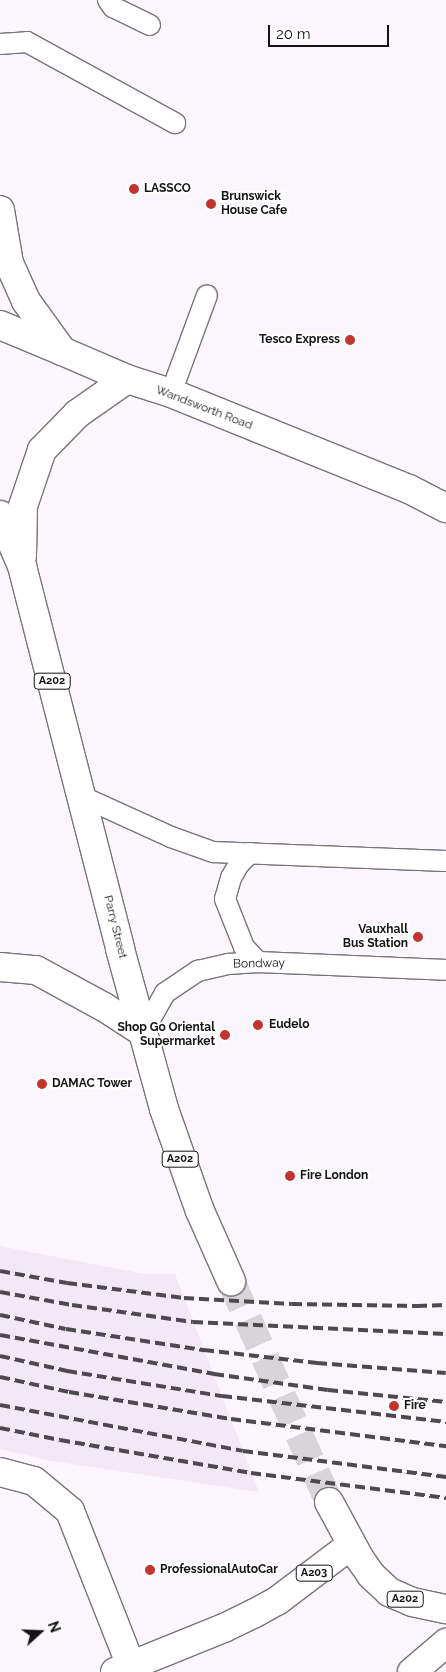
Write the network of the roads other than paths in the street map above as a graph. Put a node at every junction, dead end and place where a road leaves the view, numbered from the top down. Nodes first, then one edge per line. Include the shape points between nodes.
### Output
1 (108, 0) edge
2 (150, 25) dead end
3 (0, 44) edge
4 (175, 123) dead end
5 (0, 210) edge
6 (207, 295) dead end
7 (0, 325) edge
8 (62, 351) junction
9 (127, 379) junction
10 (171, 393) junction
11 (446, 508) edge
12 (0, 515) edge
13 (22, 566) junction
14 (82, 797) junction
15 (250, 854) junction
16 (446, 861) edge
17 (258, 962) junction
18 (0, 967) edge
19 (446, 970) edge
20 (143, 1032) junction
21 (231, 1281) tunnel mouth
22 (0, 1472) edge
23 (329, 1502) tunnel mouth
24 (351, 1545) junction
25 (446, 1609) edge
26 (446, 1643) edge
27 (123, 1669) edge
28 (412, 1672) edge

1 - 2 lane via 113,7
3 - 4 lane via 27,42
5 - 8 main road via 9,262 26,301
6 - 10 lane
7 - 8 main road, Wandsworth Road
8 - 9 main road, Wandsworth Road
9 - 10 main road, Wandsworth Road
9 - 13 main road, Parry Street / A202 via 77,414 42,450 23,506
10 - 11 main road, Wandsworth Road via 409,489
12 - 13 main road, Parry Street / A202
13 - 14 main road, Parry Street / A202
14 - 15 lane via 213,852
14 - 20 main road, Parry Street / A202
15 - 16 lane
15 - 17 lane via 231,878 225,899 244,947
17 - 19 lane, Bondway
17 - 20 lane, Bondway via 198,971 165,993
18 - 20 main road via 36,970
20 - 21 main road, Parry Street / A202 via 182,1164
22 - 27 main road via 34,1481 70,1511
23 - 24 main road, A202
24 - 25 main road, A202 via 372,1575 389,1592 412,1602
24 - 27 main road, A203 via 277,1601 224,1628
26 - 28 main road

